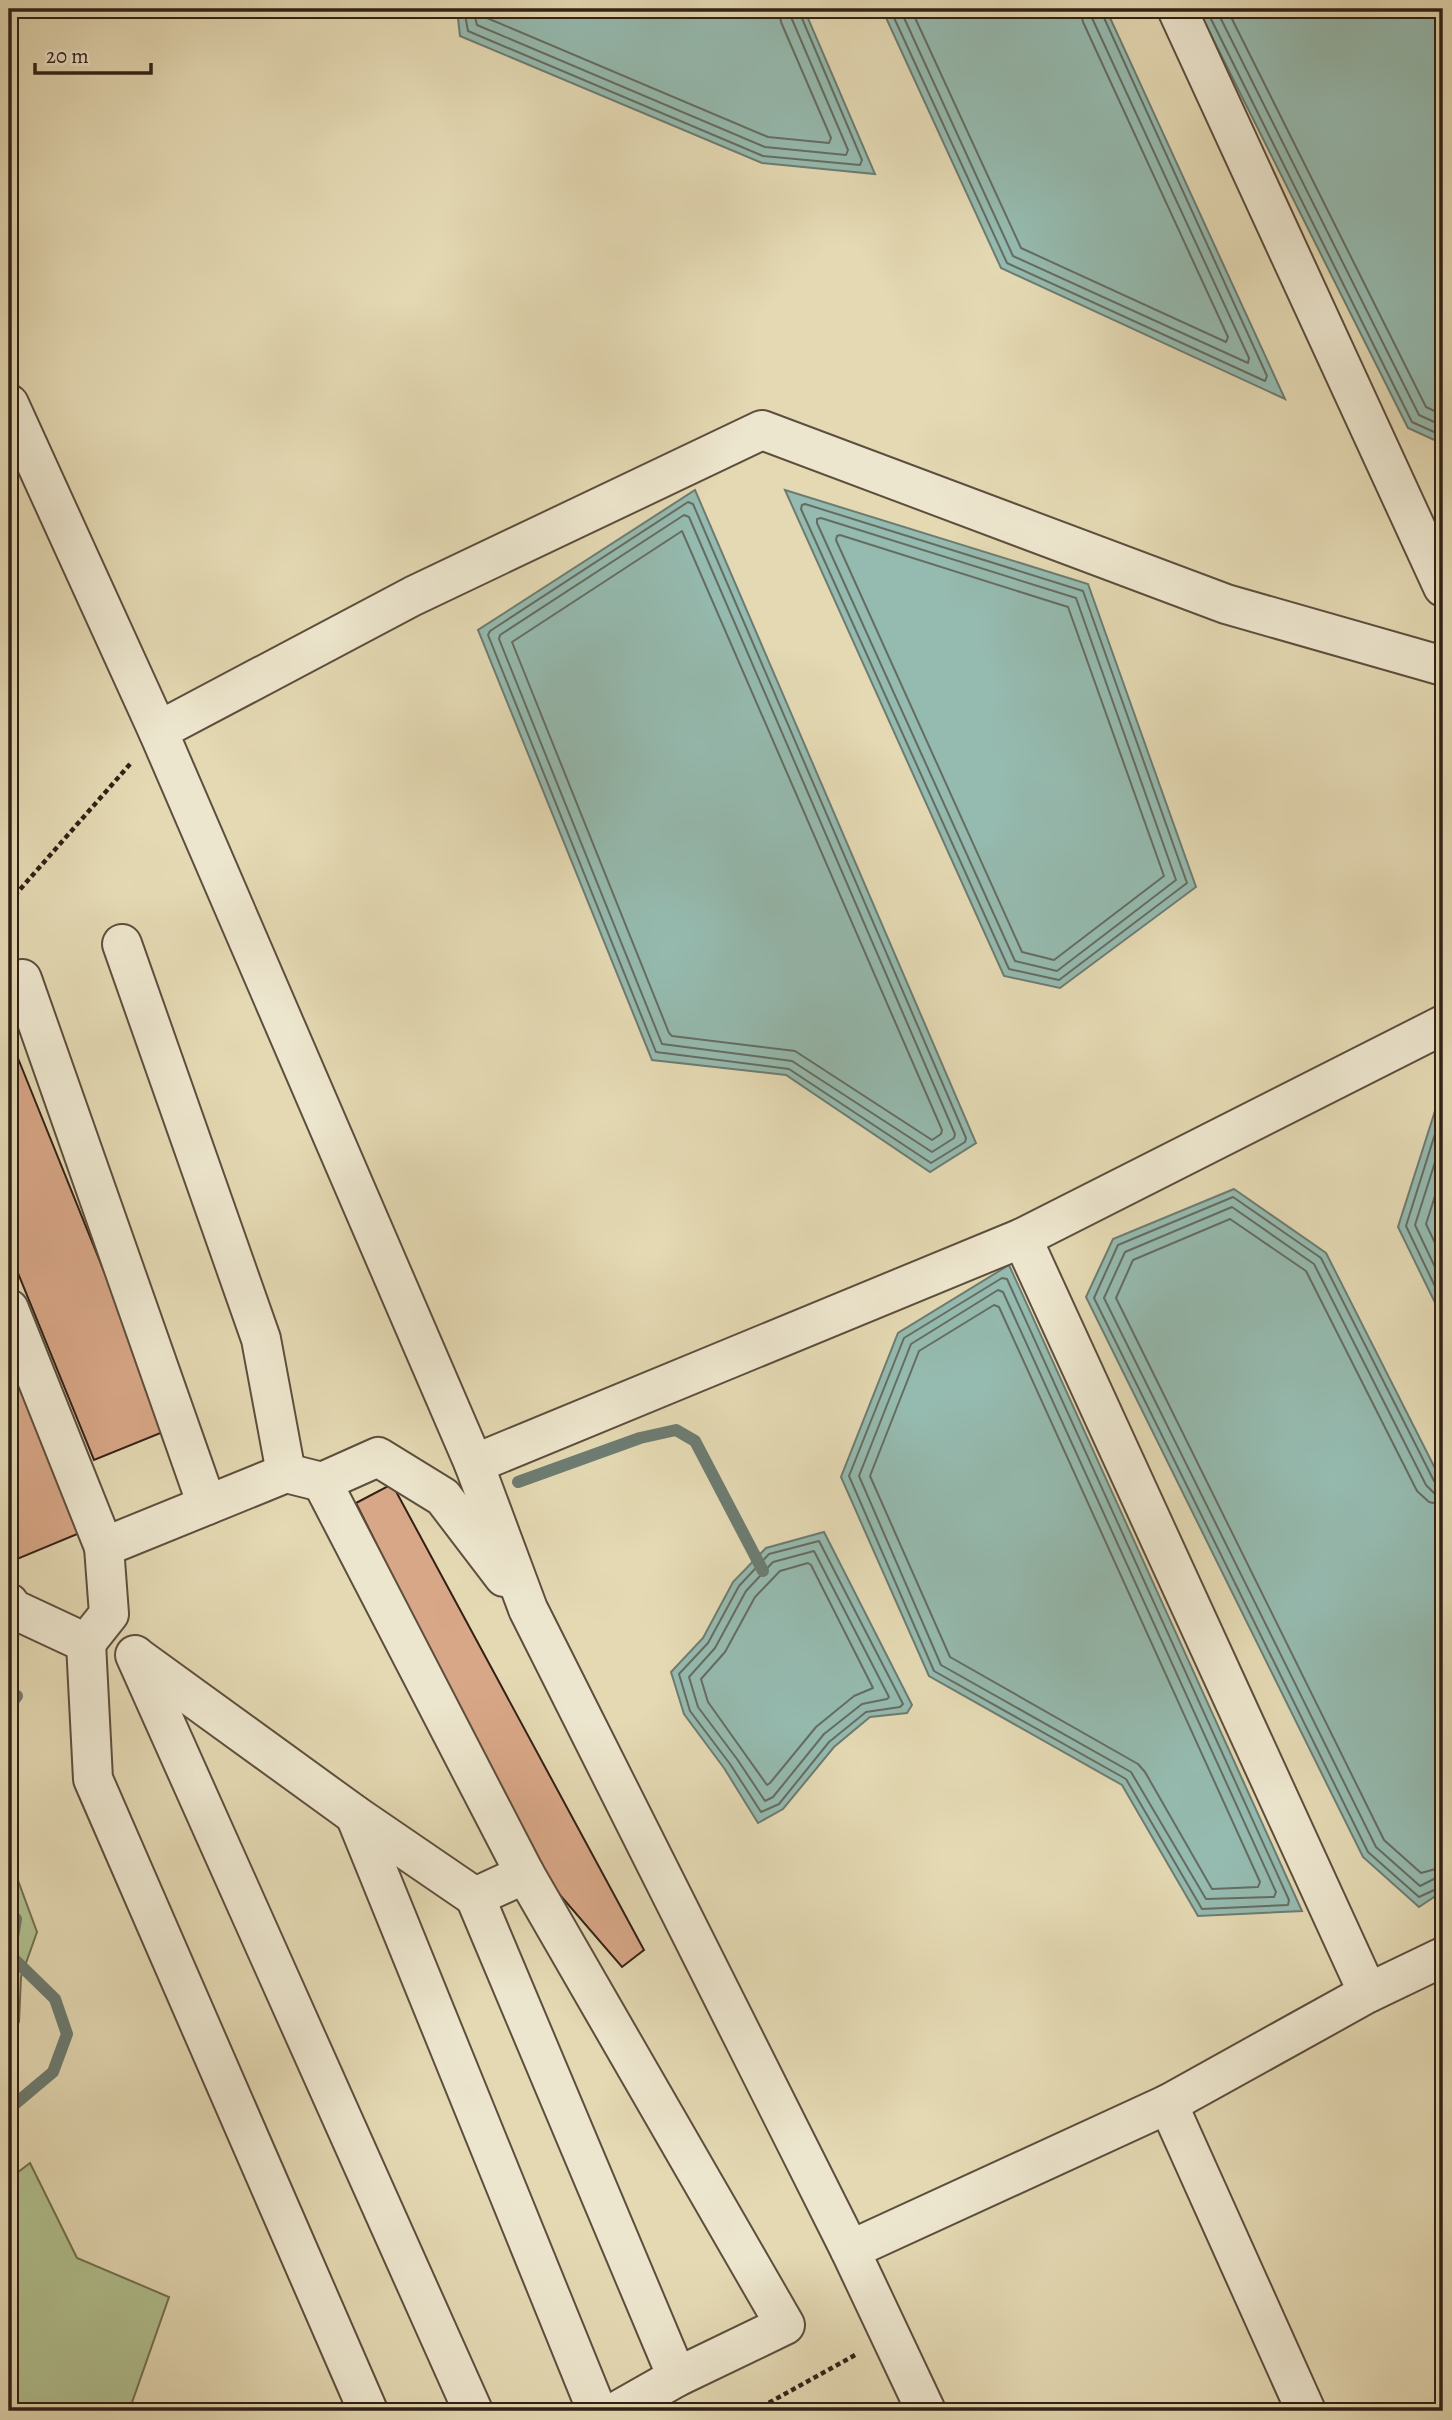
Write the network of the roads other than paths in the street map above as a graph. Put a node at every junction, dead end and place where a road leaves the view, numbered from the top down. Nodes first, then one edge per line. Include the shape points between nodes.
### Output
1 (1177, 9) edge
2 (9, 404) edge
3 (1443, 587) edge
4 (1443, 666) edge
5 (158, 731) junction
6 (122, 944) dead end
7 (22, 979) dead end
8 (1443, 1026) edge
9 (1022, 1237) junction
10 (9, 1309) edge
11 (474, 1464) junction
12 (286, 1473) junction
13 (323, 1482) junction
14 (207, 1505) junction
15 (104, 1547) junction
16 (9, 1602) edge
17 (528, 1609) junction
18 (97, 1629) junction
19 (135, 1655) junction
20 (355, 1815) junction
21 (524, 1874) junction
22 (475, 1897) junction
23 (1443, 1957) edge
24 (1368, 1993) junction
25 (1168, 2104) junction
26 (850, 2250) junction
27 (677, 2377) junction
28 (368, 2411) edge
29 (473, 2411) edge
30 (597, 2411) edge
31 (617, 2411) edge
32 (926, 2411) edge
33 (1306, 2411) edge

1 - 3 street
2 - 5 street
4 - 5 street via 1226,604 762,430 413,596
5 - 11 street
6 - 12 street via 261,1339
7 - 14 street
8 - 9 street
9 - 11 street
9 - 24 street
10 - 15 street
11 - 17 street
12 - 13 street
12 - 14 street
13 - 17 street via 379,1457 443,1497
13 - 21 street
14 - 15 street
15 - 18 street
16 - 18 street via 11,1608
17 - 26 street
18 - 19 street
18 - 28 street via 93,1779
19 - 20 street
19 - 29 street
20 - 22 street
20 - 30 street
21 - 22 street
21 - 27 street via 785,2325
22 - 27 street
23 - 24 street
24 - 25 street
25 - 26 street
25 - 33 street
26 - 32 street
27 - 31 street

